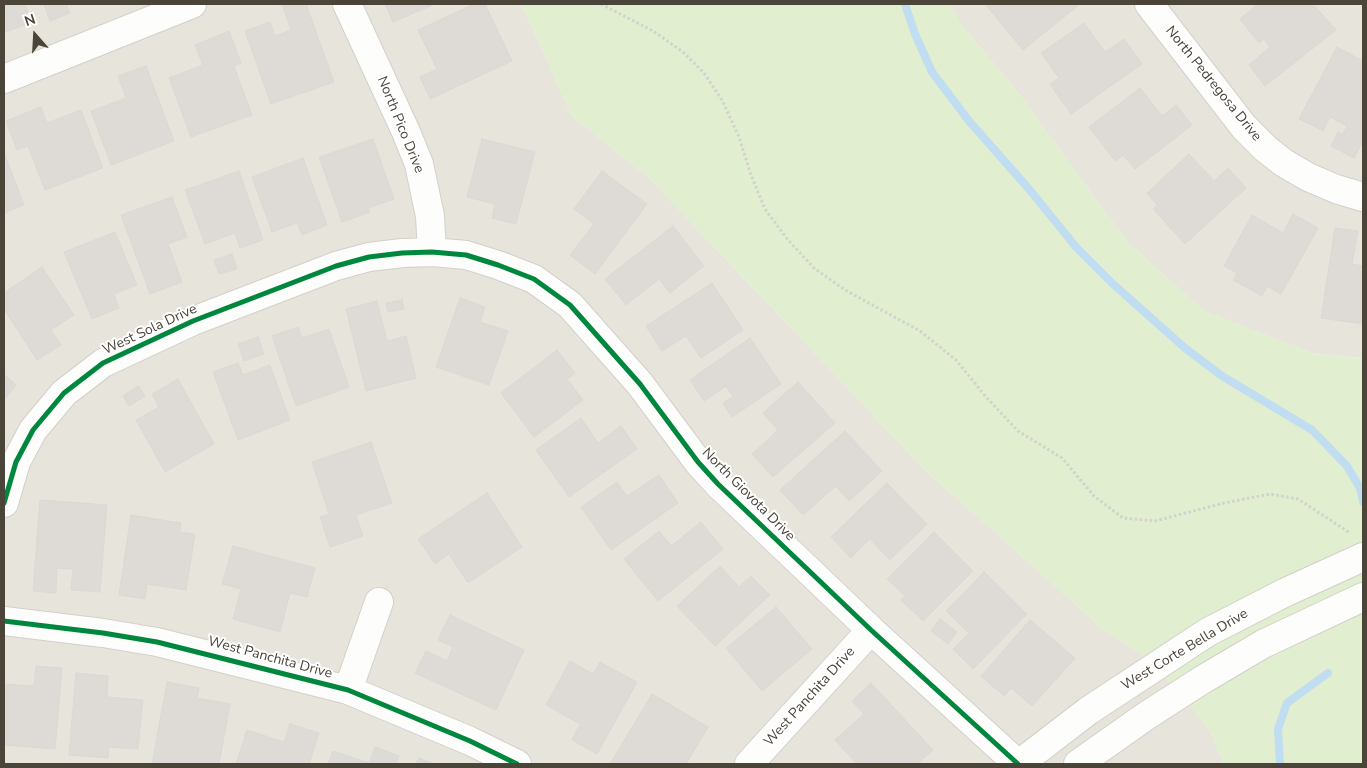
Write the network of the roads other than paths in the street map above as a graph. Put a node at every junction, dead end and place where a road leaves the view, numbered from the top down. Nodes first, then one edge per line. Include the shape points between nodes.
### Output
1 (192, 4) edge
2 (346, 4) edge
3 (1158, 7) edge
4 (4, 79) edge
5 (1363, 197) edge
6 (432, 252) junction
7 (4, 503) edge
8 (1360, 546) edge
9 (1363, 597) edge
10 (379, 602) dead end
11 (4, 621) edge
12 (871, 630) junction
13 (348, 690) junction
14 (517, 764) edge
15 (749, 764) edge
16 (1018, 764) edge
17 (1078, 764) edge

1 - 4 street
2 - 6 street, North Pico Drive via 419,164 430,216
3 - 5 street, North Pedregosa Drive via 1244,127 1266,149 1308,177
6 - 7 street, West Sola Drive via 369,257 336,266 193,321 103,363 64,393 33,430 16,462
6 - 12 street, North Giovota Drive via 466,255 498,264 534,280 570,304 640,384 718,484
8 - 16 street, West Corte Bella Drive via 1284,593 1208,632 1088,711
9 - 17 street via 1264,644 1202,680
10 - 13 street
11 - 13 street, West Panchita Drive via 157,642
12 - 15 street, West Panchita Drive
12 - 16 street, North Giovota Drive
13 - 14 street, West Panchita Drive

